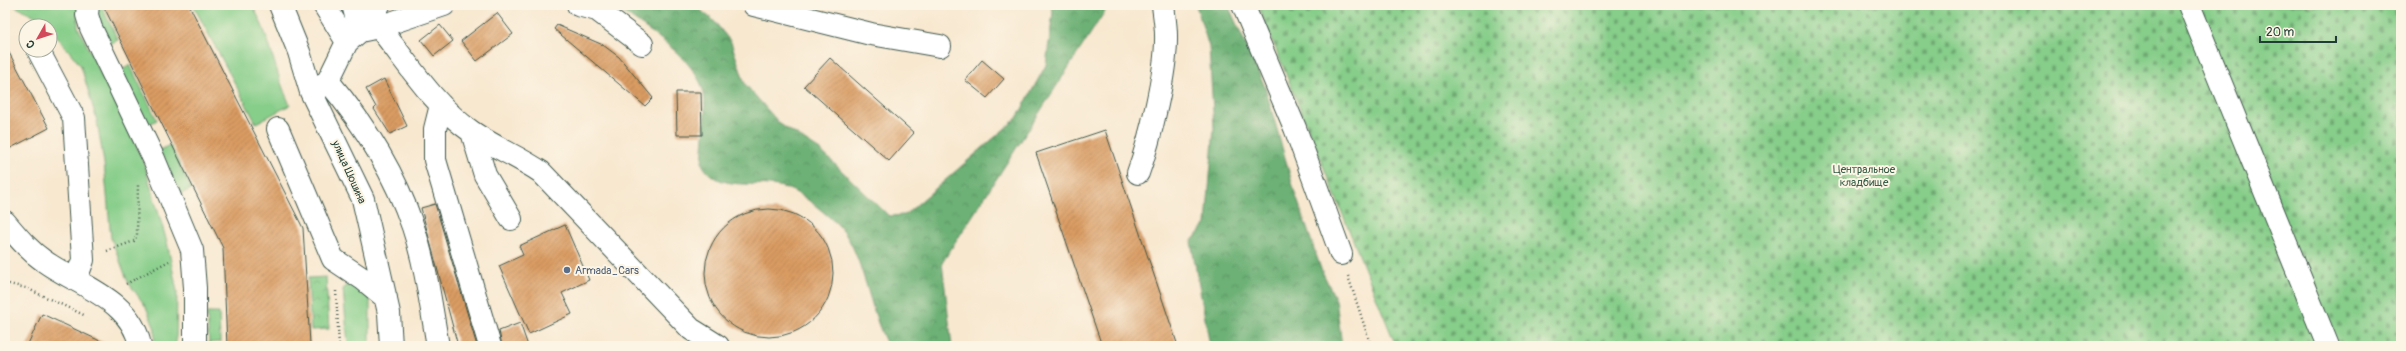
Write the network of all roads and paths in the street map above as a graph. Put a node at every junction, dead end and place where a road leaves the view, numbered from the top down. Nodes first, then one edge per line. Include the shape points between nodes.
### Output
1 (88, 5) edge
2 (280, 5) edge
3 (324, 5) edge
4 (354, 5) edge
5 (379, 5) edge
6 (444, 5) edge
7 (578, 5) edge
8 (754, 5) edge
9 (1163, 5) edge
10 (1243, 5) edge
11 (2189, 5) edge
12 (362, 33) junction
13 (642, 44) dead end
14 (940, 46) dead end
15 (42, 58) edge
16 (320, 86) junction
17 (441, 105) junction
18 (278, 129) dead end
19 (472, 132) junction
20 (154, 159) junction
21 (1138, 173) dead end
22 (511, 219) dead end
23 (5, 222) edge
24 (192, 250) junction
25 (1341, 254) joint
26 (333, 259) junction
27 (80, 270) junction
28 (5, 283) edge
29 (102, 296) junction
30 (386, 298) junction
31 (74, 310) dead end
32 (140, 346) edge
33 (195, 346) edge
34 (339, 346) edge
35 (391, 346) edge
36 (438, 346) edge
37 (490, 346) edge
38 (718, 346) edge
39 (1371, 346) edge
40 (2328, 346) edge

1 - 20 street via 91,28
2 - 16 street, улица Шошина via 299,52
3 - 12 street
4 - 12 street
5 - 12 street
6 - 12 street
7 - 13 street via 597,10
8 - 14 street via 871,34
9 - 21 street via 1166,36 1164,61
10 - 25 street via 1295,128
11 - 40 street
12 - 16 street
12 - 17 street
15 - 27 street via 74,118
16 - 30 street, улица Шошина via 363,199
16 - 36 street via 351,109 382,157 413,227 429,291
17 - 19 street
17 - 37 street via 435,129 435,160
18 - 26 street
19 - 22 street via 484,175
19 - 38 street via 541,172 691,329
20 - 24 street
20 - 27 path via 139,177 137,235 134,241
23 - 27 street via 28,249 45,262
24 - 29 path
24 - 33 street
25 - 39 path
26 - 30 street
26 - 34 path
27 - 29 street
28 - 31 path via 26,288
29 - 32 street via 132,324
30 - 35 street, улица Шошина

